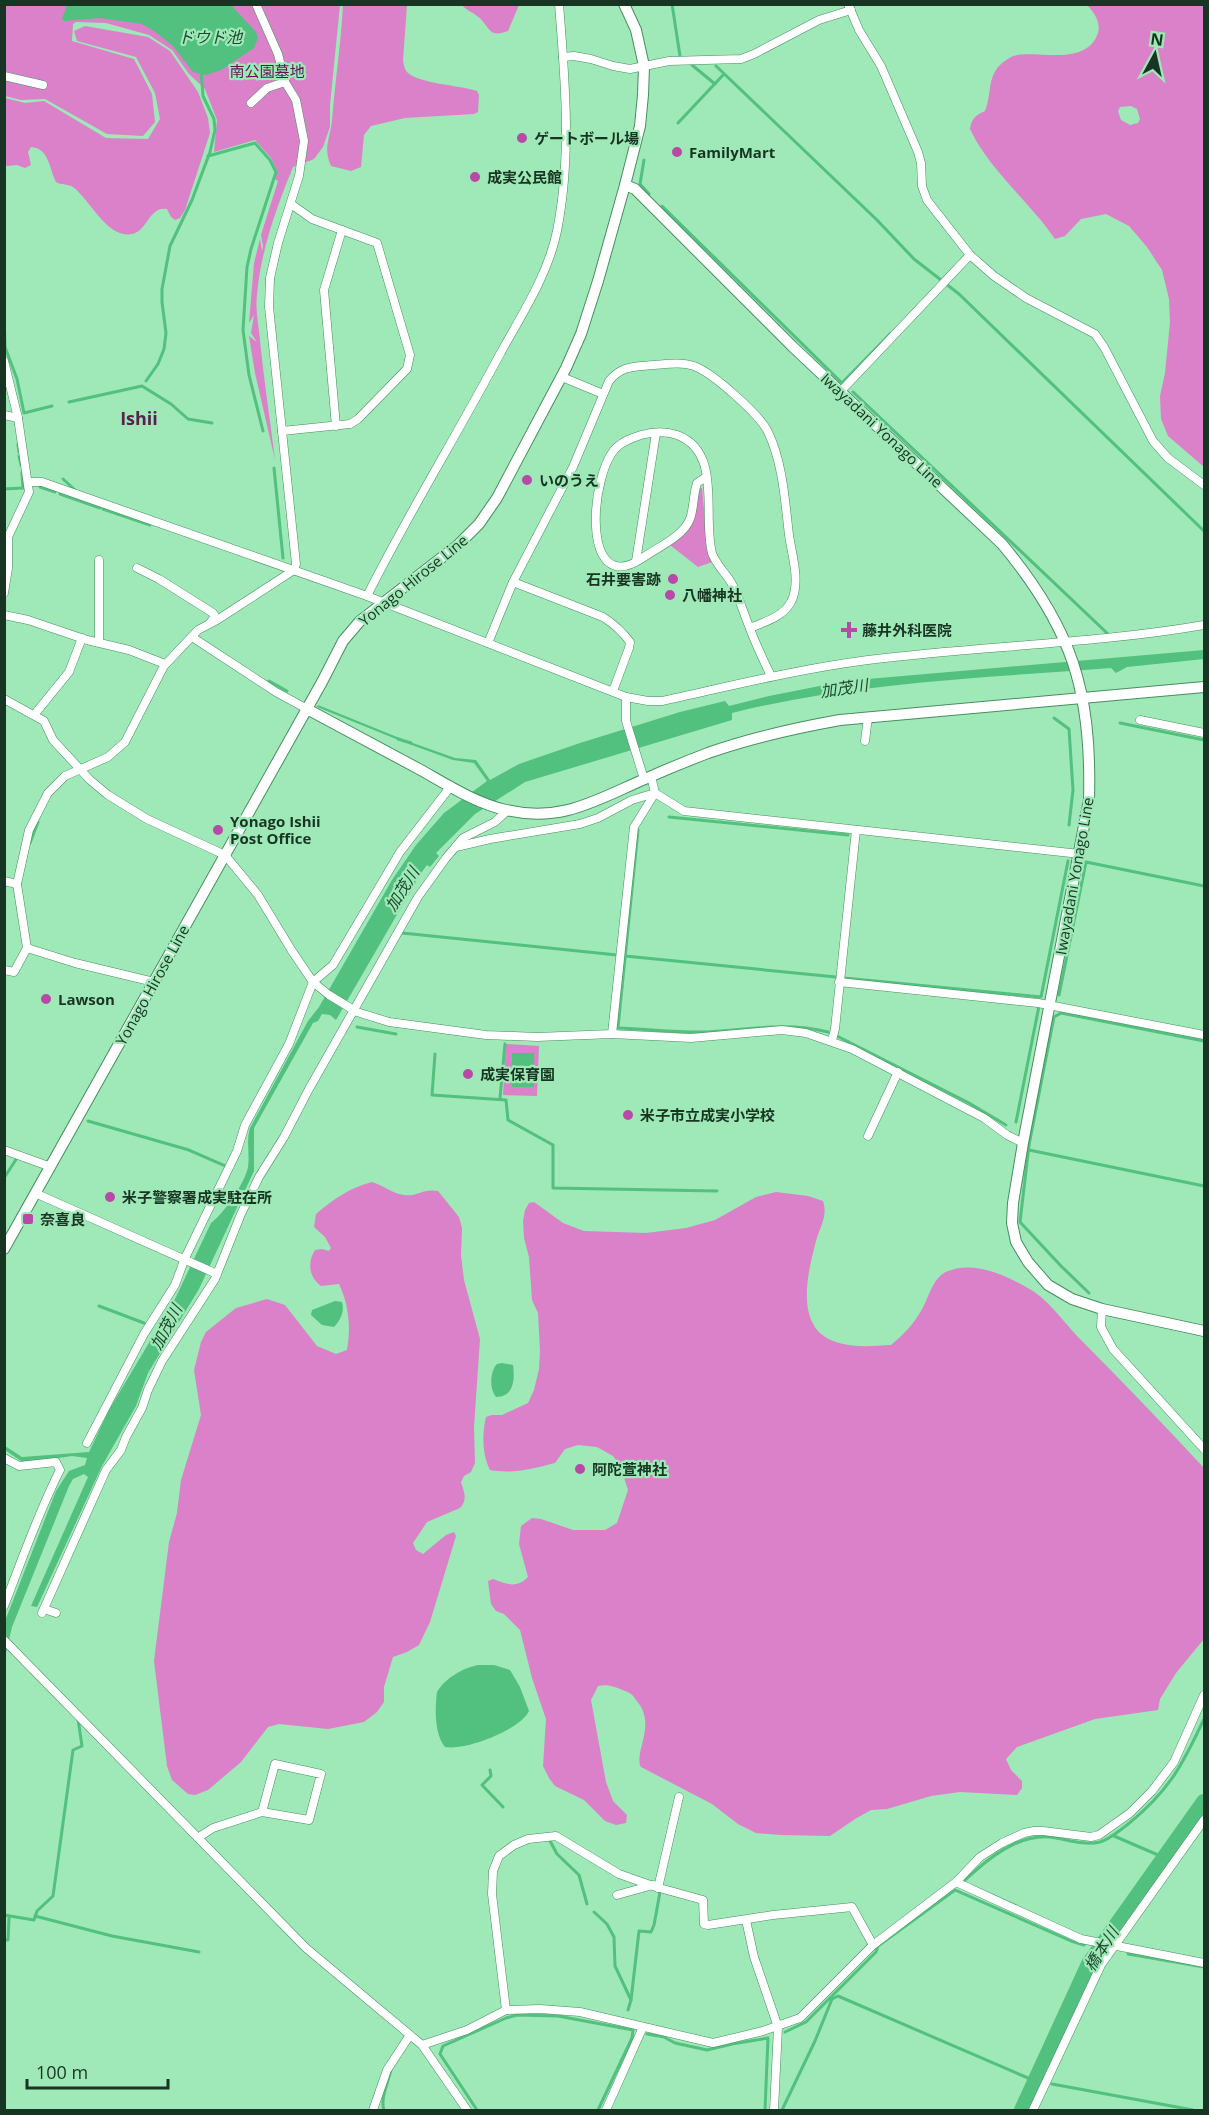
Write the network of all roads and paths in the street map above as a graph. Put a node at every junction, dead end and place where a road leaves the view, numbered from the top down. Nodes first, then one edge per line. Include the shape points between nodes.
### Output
1 (256, 4) edge
2 (559, 4) edge
3 (624, 4) edge
4 (850, 7) edge
5 (563, 57) junction
6 (644, 66) junction
7 (4, 76) edge
8 (285, 82) junction
9 (43, 85) dead end
10 (251, 103) dead end
11 (625, 185) junction
12 (291, 204) junction
13 (342, 230) junction
14 (970, 255) junction
15 (4, 361) edge
16 (562, 377) junction
17 (842, 391) junction
18 (603, 394) junction
19 (4, 416) edge
20 (18, 418) junction
21 (336, 426) junction
22 (282, 431) junction
23 (656, 433) junction
24 (706, 477) junction
25 (28, 482) junction
26 (1204, 485) edge
27 (6, 537) edge
28 (99, 560) dead end
29 (636, 561) junction
30 (137, 568) dead end
31 (294, 570) junction
32 (513, 582) junction
33 (4, 593) edge
34 (367, 596) junction
35 (382, 603) junction
36 (4, 615) edge
37 (210, 624) junction
38 (1204, 625) edge
39 (750, 628) junction
40 (192, 637) junction
41 (82, 638) junction
42 (99, 642) junction
43 (488, 642) junction
44 (1068, 645) junction
45 (165, 664) junction
46 (771, 676) junction
47 (1204, 687) edge
48 (613, 691) junction
49 (626, 697) junction
50 (4, 699) edge
51 (1083, 699) junction
52 (307, 709) junction
53 (34, 715) junction
54 (868, 717) junction
55 (1140, 720) dead end
56 (1204, 733) edge
57 (865, 741) dead end
58 (79, 768) junction
59 (646, 775) junction
60 (455, 788) junction
61 (655, 794) junction
62 (508, 810) junction
63 (856, 830) junction
64 (456, 847) junction
65 (1080, 854) junction
66 (225, 855) junction
67 (4, 882) edge
68 (17, 884) junction
69 (27, 948) junction
70 (4, 970) edge
71 (154, 982) junction
72 (313, 982) junction
73 (839, 982) junction
74 (1050, 1005) junction
75 (353, 1010) junction
76 (612, 1034) junction
77 (1204, 1035) edge
78 (832, 1040) junction
79 (898, 1072) junction
80 (868, 1136) dead end
81 (1023, 1143) junction
82 (4, 1150) edge
83 (51, 1167) junction
84 (35, 1193) junction
85 (4, 1249) edge
86 (186, 1259) junction
87 (217, 1274) junction
88 (1102, 1309) junction
89 (1204, 1331) edge
90 (87, 1443) dead end
91 (1204, 1449) edge
92 (4, 1458) edge
93 (4, 1606) edge
94 (56, 1612) dead end
95 (4, 1640) edge
96 (1204, 1695) edge
97 (680, 1797) dead end
98 (262, 1812) junction
99 (1204, 1820) edge
100 (199, 1837) junction
101 (956, 1881) junction
102 (655, 1886) junction
103 (617, 1895) dead end
104 (746, 1920) junction
105 (873, 1945) junction
106 (1114, 1945) junction
107 (1204, 1963) edge
108 (506, 2010) junction
109 (643, 2027) junction
110 (778, 2027) junction
111 (410, 2035) junction
112 (422, 2045) junction
113 (374, 2110) edge
114 (467, 2110) edge
115 (606, 2110) edge
116 (774, 2110) edge
117 (1033, 2110) edge

1 - 8 street via 278,54
2 - 5 street
3 - 6 main road, Yonago Hirose Line via 636,30
4 - 6 street via 747,57
4 - 14 street via 881,66 918,152 927,200
5 - 6 street via 630,69
5 - 34 street via 566,143 562,196 546,267
6 - 11 main road, Yonago Hirose Line via 640,123
7 - 9 street
8 - 10 street via 267,88
8 - 12 street via 296,100 304,141
11 - 16 main road, Yonago Hirose Line via 581,334
11 - 17 main road, Iwayadani Yonago Line via 635,189
12 - 13 street via 312,219
12 - 22 street via 270,278 269,307
13 - 21 street via 324,290
13 - 21 street via 377,243 410,355 407,369 358,419
14 - 17 street
14 - 26 street via 1026,298 1095,334 1153,441 1168,458
15 - 20 street
16 - 18 street
16 - 35 main road, Yonago Hirose Line via 479,524
17 - 44 main road, Iwayadani Yonago Line via 1002,544 1023,569
18 - 32 street via 573,467
18 - 39 street via 616,372 626,368 677,363 694,366 725,386 768,431 785,500 796,583 786,608 776,617
19 - 20 street
20 - 25 street
21 - 22 street
22 - 31 street via 297,564
23 - 24 street via 673,434 695,446 705,463
23 - 29 street
23 - 29 street via 633,438 616,448 609,457 598,496 596,536 604,558 622,567
24 - 29 street via 697,483 690,520 685,526
24 - 39 street via 712,553 732,584
25 - 27 street via 29,492
25 - 31 street via 42,482
27 - 33 street via 8,568
28 - 42 street
30 - 37 street via 213,613
31 - 34 street
31 - 37 street
32 - 43 street
32 - 48 street via 614,623 630,642
34 - 35 street
35 - 43 street
35 - 52 main road, Yonago Hirose Line via 343,641
36 - 41 street
37 - 40 street
38 - 44 street
39 - 46 street
40 - 45 street
40 - 52 street
41 - 42 street
41 - 53 street via 69,672
42 - 45 street
43 - 48 street
44 - 46 street via 868,660
44 - 51 main road, Iwayadani Yonago Line
45 - 58 street via 125,742 108,757
46 - 49 street via 662,701
47 - 51 main road
48 - 49 street
49 - 59 street via 626,721
50 - 53 street
51 - 54 main road
51 - 65 main road, Iwayadani Yonago Line via 1090,769
52 - 60 main road
52 - 66 main road, Yonago Hirose Line
53 - 58 street via 44,722 53,740
54 - 57 street
54 - 59 main road via 755,738
55 - 56 street
58 - 66 street via 127,808
58 - 68 street via 55,784 38,810 27,837
59 - 61 street
59 - 62 main road via 600,800 558,813
60 - 62 main road
60 - 72 street via 395,860 333,965
61 - 63 street via 684,811
61 - 64 street via 580,824
61 - 76 street via 634,827
62 - 64 street via 495,822 463,838
63 - 65 street
63 - 73 street
64 - 75 street via 418,897
65 - 74 main road, Iwayadani Yonago Line
66 - 71 main road, Yonago Hirose Line
66 - 72 street via 258,895
67 - 68 street
68 - 69 street
69 - 70 street via 14,972
69 - 71 street
71 - 83 main road, Yonago Hirose Line
72 - 75 street
72 - 86 street via 289,1044 245,1125 237,1151
73 - 74 street
73 - 78 street
74 - 77 street
74 - 81 main road, Iwayadani Yonago Line
75 - 76 street via 389,1022 486,1035
75 - 87 street via 259,1177
76 - 78 street via 691,1038 782,1030
78 - 79 street
79 - 80 street
79 - 81 street
81 - 88 main road, Iwayadani Yonago Line via 1013,1203 1016,1242 1048,1285 1072,1299
82 - 83 street
83 - 84 main road, Yonago Hirose Line
84 - 85 main road, Yonago Hirose Line
84 - 86 street
86 - 87 street
86 - 90 street
87 - 94 street via 161,1364 121,1450 106,1470 43,1611
88 - 89 main road, Iwayadani Yonago Line
88 - 91 street via 1101,1327 1113,1349
92 - 93 street via 19,1466 56,1462 60,1470 43,1502
95 - 100 street
96 - 101 street via 1174,1762 1130,1813 1099,1835 1024,1833 980,1857
97 - 102 street
98 - 98 street via 309,1820 321,1774 275,1764
98 - 100 street via 213,1828
99 - 106 street
100 - 111 street via 306,1948
101 - 105 street
101 - 106 street via 1081,1938
102 - 103 street
102 - 104 street via 703,1900 704,1924
102 - 108 street via 619,1874 556,1836 528,1839 499,1856 493,1871 492,1894
104 - 105 street via 852,1907
104 - 110 street
105 - 110 street via 800,2018
106 - 107 street
106 - 117 street
108 - 109 street via 558,2009
108 - 112 street via 467,2030
109 - 110 street via 713,2043
109 - 115 street
110 - 116 street
111 - 112 street
111 - 113 street via 387,2070
112 - 114 street

